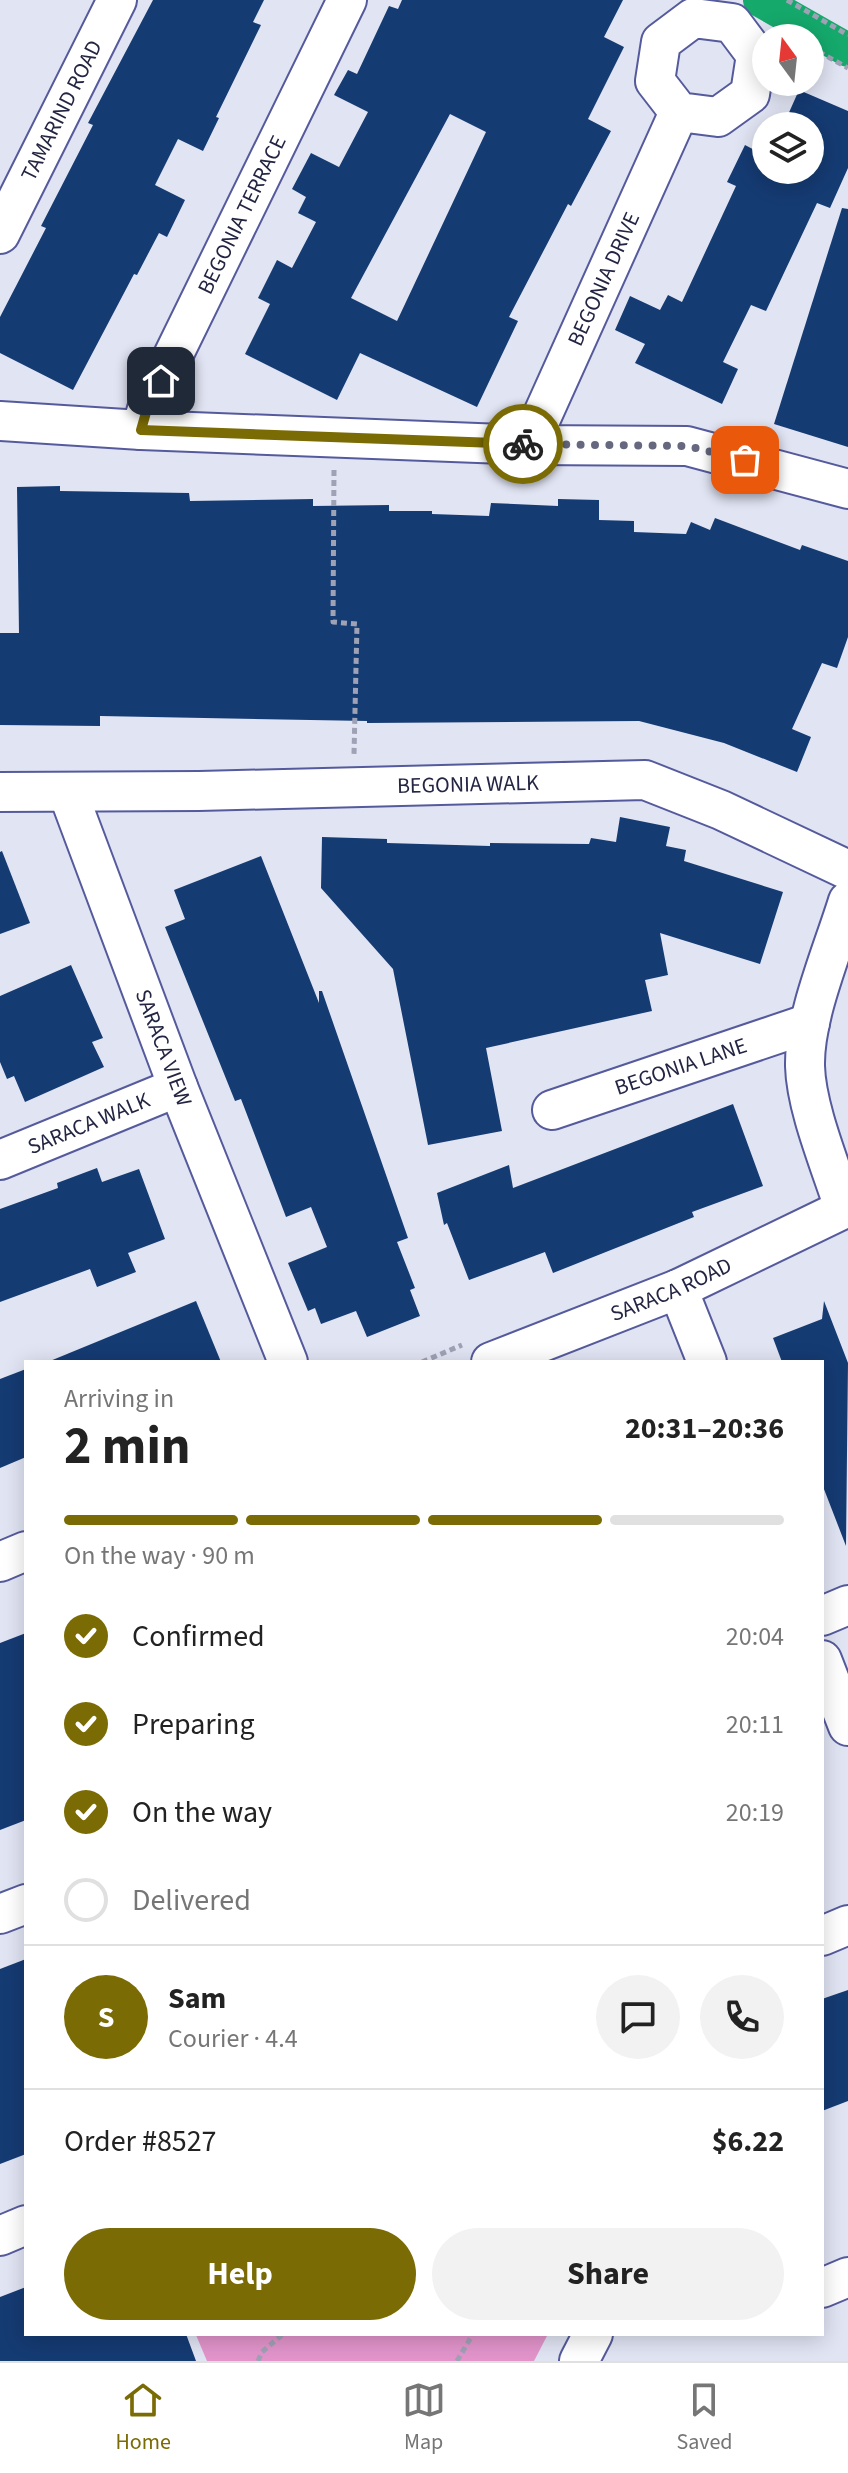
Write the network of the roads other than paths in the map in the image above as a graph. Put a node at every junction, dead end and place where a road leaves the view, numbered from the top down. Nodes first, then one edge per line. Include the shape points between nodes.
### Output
1 (117, 0) edge
2 (347, 0) edge
3 (679, 112) dead end
4 (2, 224) edge
5 (0, 421) edge
6 (141, 430) junction
7 (529, 445) junction
8 (848, 489) edge
9 (0, 792) edge
10 (68, 793) junction
11 (848, 870) edge
12 (848, 901) edge
13 (810, 1023) junction
14 (178, 1087) junction
15 (552, 1110) dead end
16 (0, 1160) edge
17 (846, 1208) edge
18 (678, 1289) junction
19 (287, 1360) edge
20 (496, 1360) edge
21 (706, 1360) edge
22 (24, 1552) edge
23 (0, 1562) edge
24 (848, 1605) edge
25 (824, 1615) edge
26 (824, 1665) edge
27 (848, 1726) edge
28 (24, 1905) edge
29 (0, 1914) edge
30 (848, 1925) edge
31 (824, 1935) edge
32 (24, 2226) edge
33 (0, 2236) edge
34 (848, 2277) edge
35 (824, 2287) edge
36 (592, 2336) edge
37 (579, 2361) edge

1 - 4 street, TAMARIND ROAD
2 - 6 street, BEGONIA TERRACE
3 - 7 street, BEGONIA DRIVE
5 - 6 street
6 - 7 street
7 - 8 street via 687,446
9 - 10 street
10 - 11 street, BEGONIA WALK via 645,780
10 - 14 street, SARACA VIEW
12 - 13 street
13 - 15 street, BEGONIA LANE
13 - 17 street via 805,1067 814,1114
14 - 16 street, SARACA WALK
14 - 19 street, SARACA VIEW
17 - 18 street, SARACA ROAD
18 - 20 street, SARACA ROAD
18 - 21 street
22 - 23 street
24 - 25 street
26 - 27 street
28 - 29 street
30 - 31 street
32 - 33 street
34 - 35 street
36 - 37 street

